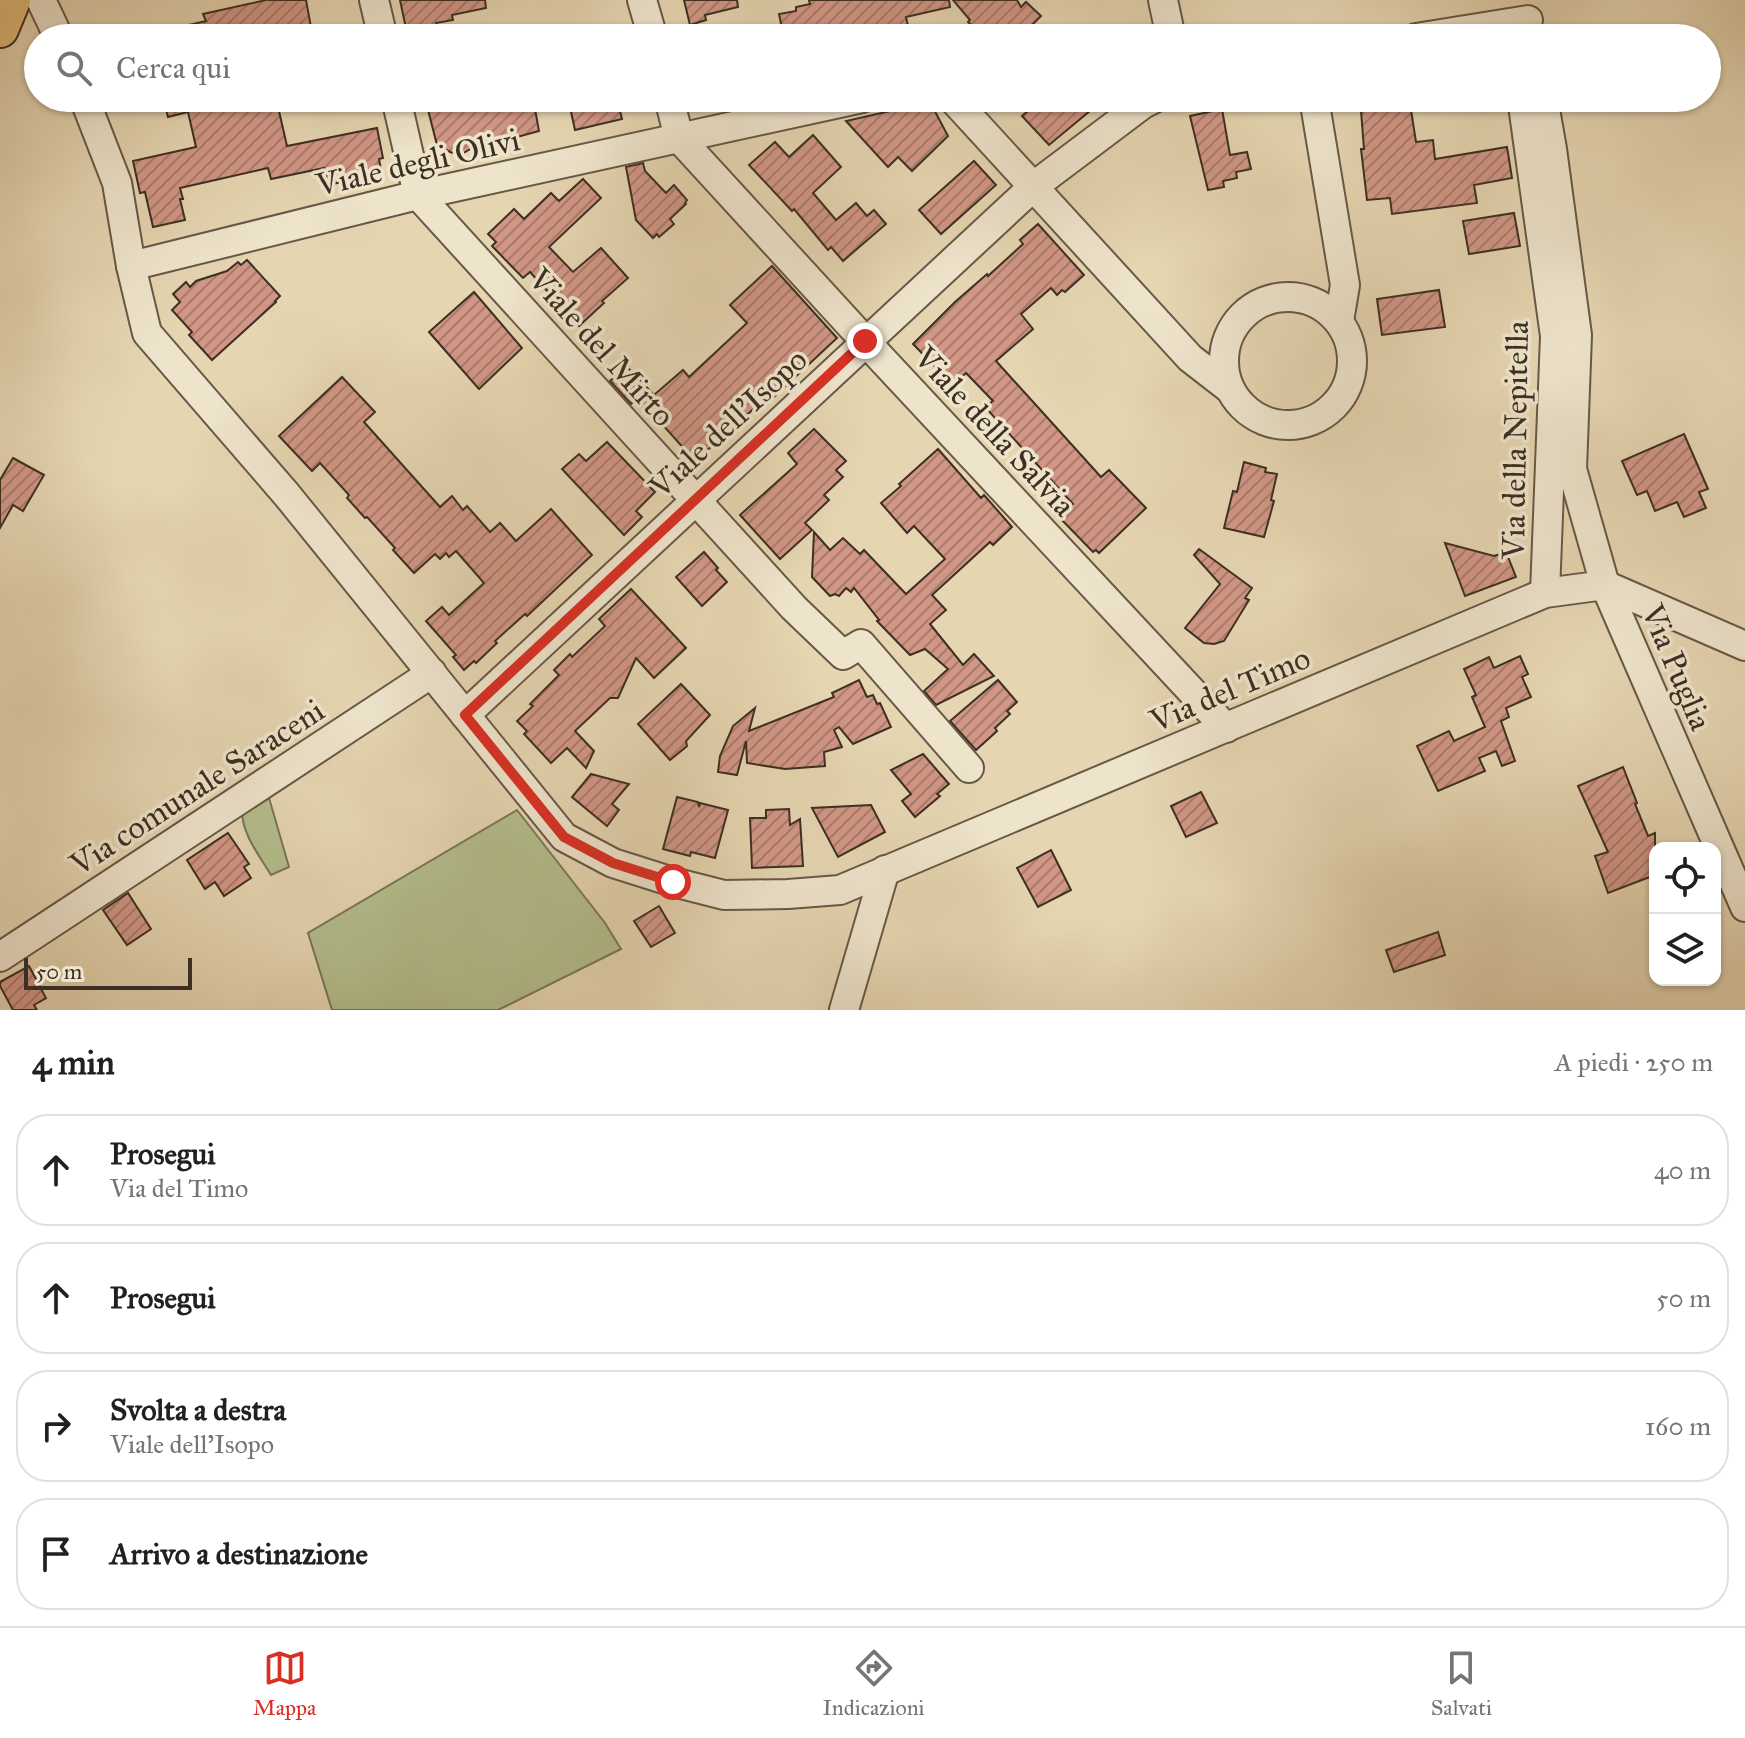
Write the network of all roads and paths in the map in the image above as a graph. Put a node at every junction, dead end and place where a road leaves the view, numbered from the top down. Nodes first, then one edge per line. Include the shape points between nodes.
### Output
1 (12, 0) edge
2 (41, 0) edge
3 (374, 0) edge
4 (642, 0) edge
5 (1163, 0) edge
6 (1518, 20) edge
7 (52, 24) edge
8 (380, 24) edge
9 (649, 24) edge
10 (1168, 24) edge
11 (1495, 24) edge
12 (0, 29) edge
13 (89, 112) edge
14 (399, 112) edge
15 (672, 112) edge
16 (798, 112) edge
17 (965, 112) edge
18 (1132, 112) edge
19 (1316, 112) edge
20 (1524, 112) edge
21 (1545, 112) edge
22 (679, 138) junction
23 (1034, 186) junction
24 (418, 195) junction
25 (131, 266) junction
26 (1339, 321) junction
27 (865, 341) junction
28 (1230, 389) junction
29 (695, 500) junction
30 (1605, 585) junction
31 (1545, 593) junction
32 (1745, 646) edge
33 (432, 673) junction
34 (465, 715) junction
35 (1226, 728) junction
36 (969, 768) dead end
37 (885, 870) junction
38 (1745, 907) edge
39 (0, 957) edge
40 (844, 1010) edge

1 - 12 main road
2 - 7 street
3 - 8 street
4 - 9 street
5 - 10 street
6 - 11 street
13 - 25 street via 117,183
14 - 24 street, Viale del Mirto
15 - 22 street, Viale della Salvia
16 - 22 street, Viale degli Olivi
17 - 23 street
18 - 23 street, Viale dell'Isopo
19 - 26 street via 1345,285
20 - 31 street, Via della Nepitella via 1555,336
21 - 30 street, Via della Nepitella via 1577,335 1572,469
22 - 24 street, Viale degli Olivi
22 - 27 street, Viale della Salvia
23 - 27 street, Viale dell'Isopo
23 - 28 street via 1190,358
24 - 25 street, Viale degli Olivi
24 - 29 street, Viale del Mirto
25 - 33 street via 147,333
26 - 28 street via 1305,298 1263,301 1232,328 1224,369
26 - 28 street via 1353,361 1349,383 1322,416 1302,424 1260,419
27 - 29 street, Viale dell'Isopo
27 - 35 street, Viale della Salvia
29 - 34 street, Viale dell'Isopo
29 - 36 street, Viale del Mirto via 843,655 861,644
30 - 31 street, Via del Timo
30 - 32 street
30 - 38 street, Via Puglia
31 - 35 street, Via del Timo
33 - 34 street
33 - 39 street, Via comunale Saraceni
34 - 37 street, Via del Timo via 564,837 613,863 724,895 840,890
35 - 37 street, Via del Timo
37 - 40 street

